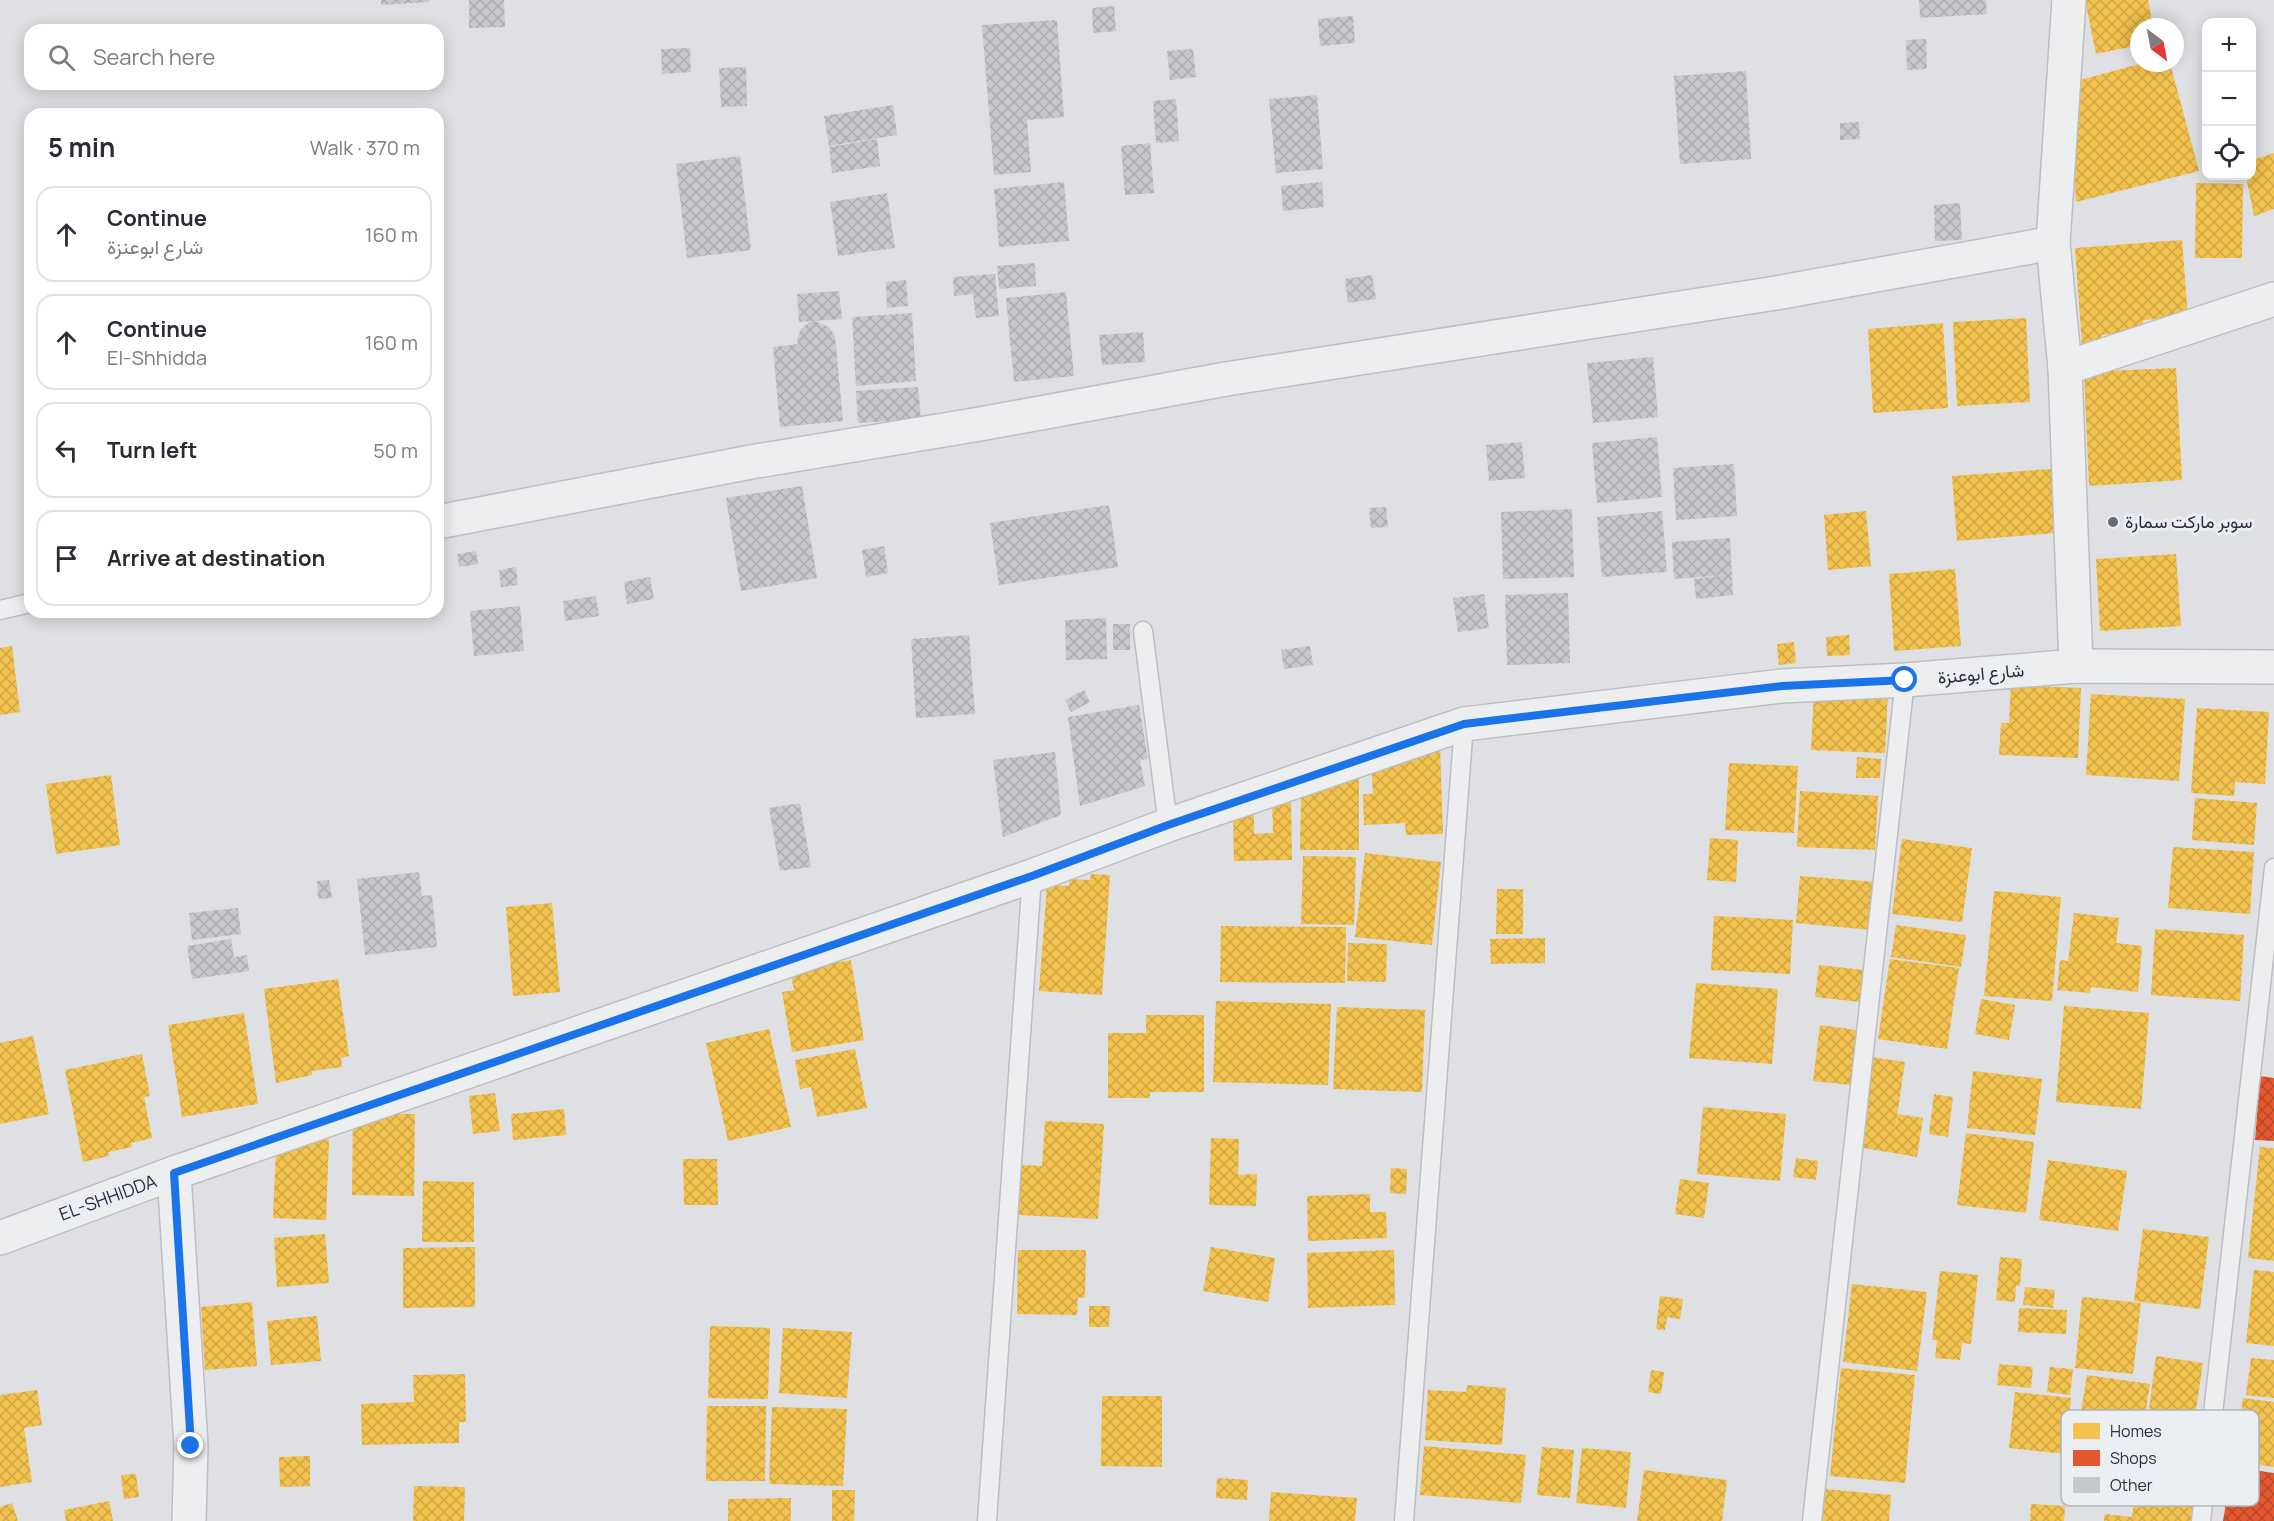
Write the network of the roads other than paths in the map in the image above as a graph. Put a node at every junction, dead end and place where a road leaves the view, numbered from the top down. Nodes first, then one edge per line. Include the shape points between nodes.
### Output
1 (2069, 0) edge
2 (2054, 243) junction
3 (2274, 299) edge
4 (2065, 368) junction
5 (444, 521) edge
6 (24, 604) edge
7 (0, 610) edge
8 (1143, 631) dead end
9 (2076, 666) junction
10 (2274, 667) edge
11 (1905, 680) junction
12 (1464, 724) junction
13 (1168, 825) junction
14 (2274, 868) edge
15 (1032, 876) junction
16 (174, 1173) junction
17 (0, 1238) edge
18 (2213, 1410) edge
19 (2203, 1506) edge
20 (189, 1521) edge
21 (987, 1521) edge
22 (1404, 1521) edge
23 (1812, 1521) edge
24 (2201, 1521) edge

1 - 2 street
2 - 4 street
2 - 5 street via 1765,295 1226,379 751,462
3 - 4 street
4 - 9 street
6 - 7 lane
8 - 13 lane
9 - 10 street, شارع ابوعنزة
9 - 11 street, شارع ابوعنزة
11 - 12 street, شارع ابوعنزة via 1782,686
11 - 23 lane
12 - 13 street, شارع ابوعنزة
12 - 22 lane
13 - 15 street, شارع ابوعنزة
14 - 18 lane
15 - 16 street, EL-SHHIDDA
15 - 21 lane
16 - 17 street, EL-SHHIDDA
16 - 20 street via 191,1446
19 - 24 lane

